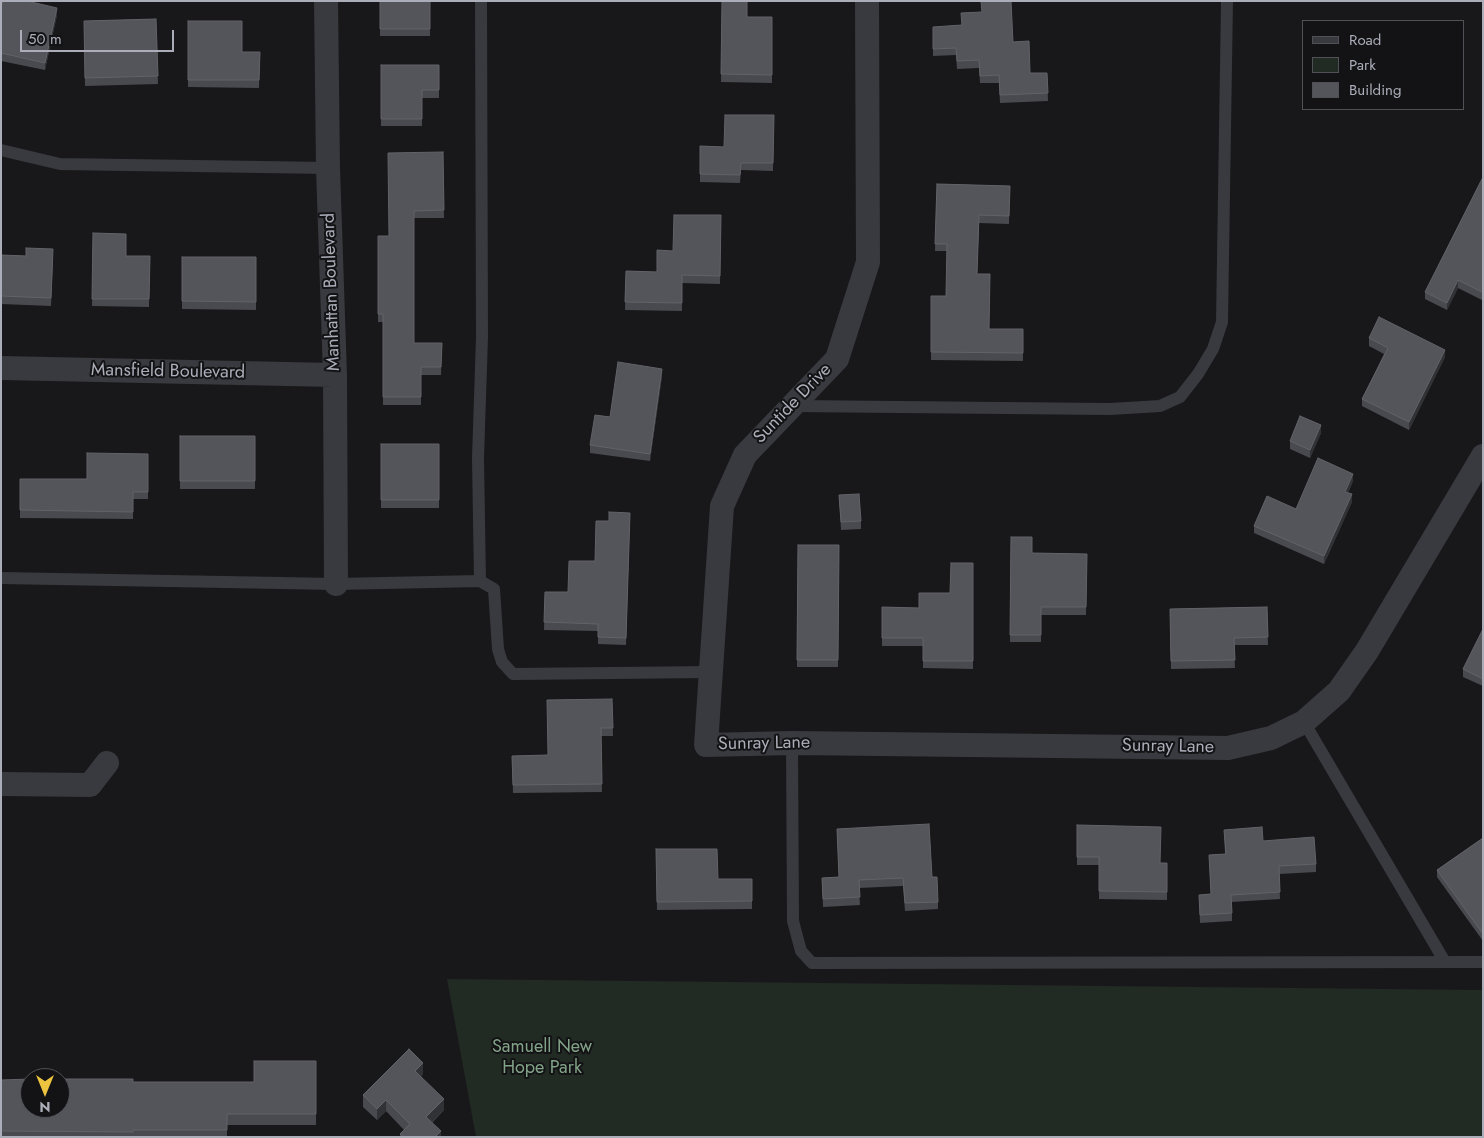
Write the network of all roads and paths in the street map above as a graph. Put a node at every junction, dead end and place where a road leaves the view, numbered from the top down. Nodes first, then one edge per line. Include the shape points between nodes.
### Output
1 (326, 1) edge
2 (481, 1) edge
3 (867, 1) edge
4 (1227, 1) edge
5 (1, 150) edge
6 (328, 168) junction
7 (1, 368) edge
8 (334, 375) junction
9 (791, 406) junction
10 (1483, 456) edge
11 (1, 578) edge
12 (480, 581) junction
13 (336, 584) junction
14 (711, 672) junction
15 (1304, 722) junction
16 (792, 742) junction
17 (706, 745) joint
18 (107, 763) dead end
19 (1, 784) edge
20 (1445, 962) junction
21 (1483, 962) edge

1 - 6 street, Manhattan Boulevard
2 - 12 lane
3 - 9 street, Suntide Drive via 868,262 837,359
4 - 9 lane via 1222,322 1213,349 1180,397 1160,406 1110,408
5 - 6 lane via 60,164
6 - 8 street, Manhattan Boulevard
7 - 8 street, Mansfield Boulevard
8 - 13 street, Manhattan Boulevard
9 - 14 street, Suntide Drive via 745,455 722,506
10 - 15 street, Sunray Lane via 1367,652 1339,691
11 - 13 lane
12 - 13 lane
12 - 14 lane via 494,589 498,649 502,662 513,674
14 - 17 street, Suntide Drive
15 - 16 street, Sunray Lane via 1271,738 1228,748
15 - 20 lane
16 - 17 street, Sunray Lane
16 - 20 lane via 793,921 801,951 812,963
18 - 19 street via 90,785
20 - 21 lane

